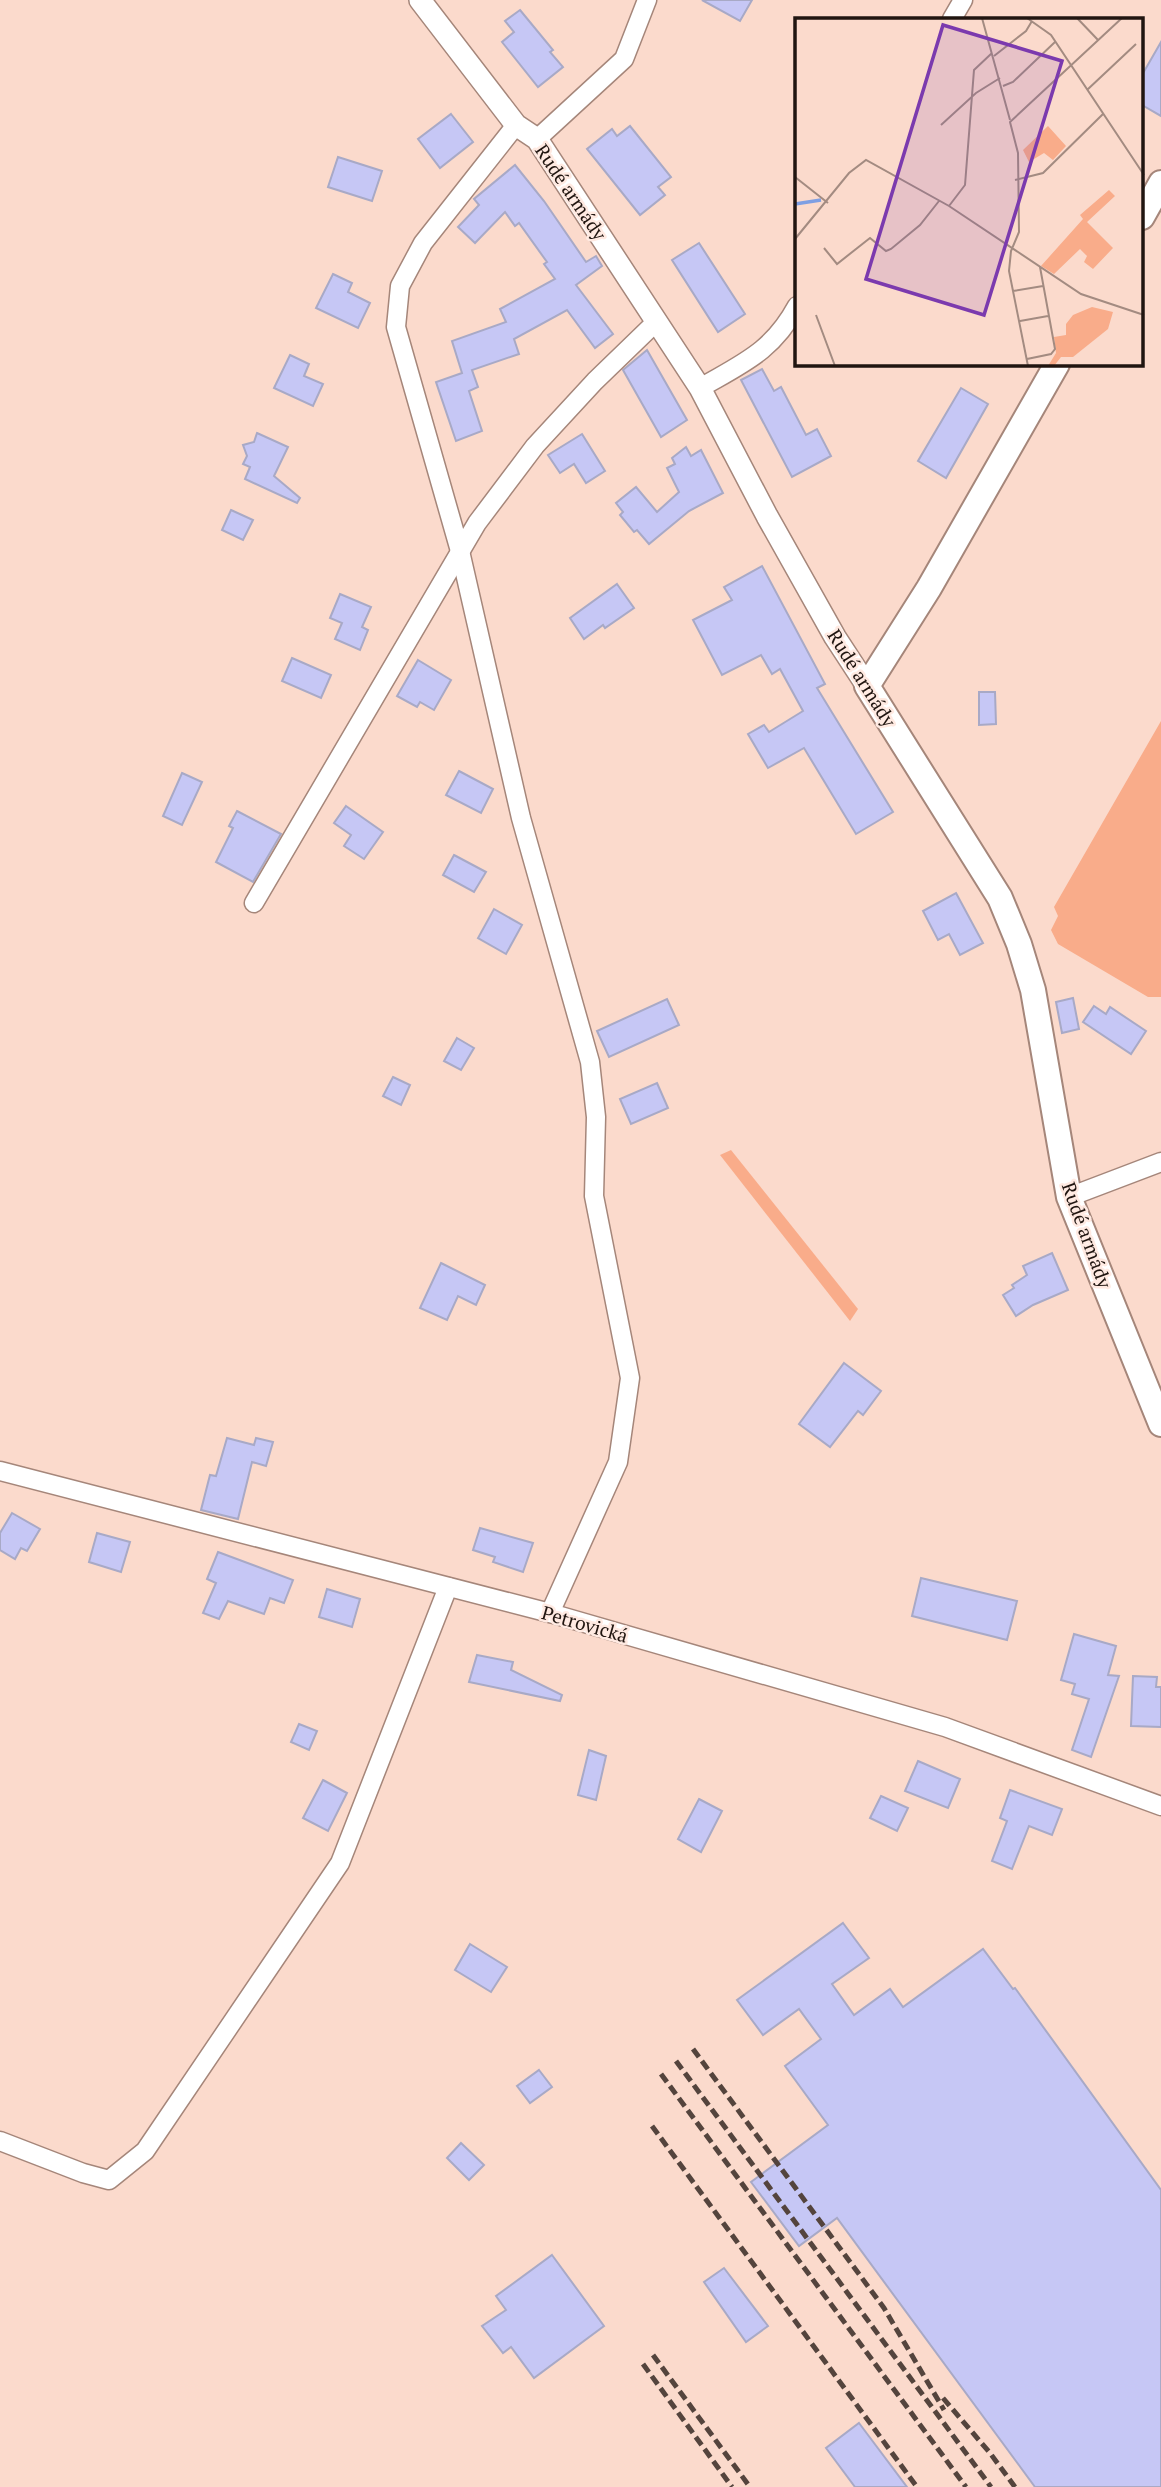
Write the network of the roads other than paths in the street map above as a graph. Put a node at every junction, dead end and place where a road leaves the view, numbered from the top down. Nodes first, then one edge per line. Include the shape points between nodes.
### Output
1 (420, 0) edge
2 (647, 0) edge
3 (963, 0) edge
4 (954, 18) edge
5 (516, 125) junction
6 (537, 139) junction
7 (1161, 183) edge
8 (1144, 213) edge
9 (795, 310) edge
10 (656, 322) junction
11 (1056, 366) edge
12 (700, 388) junction
13 (460, 551) junction
14 (867, 686) junction
15 (254, 904) dead end
16 (1161, 1162) edge
17 (1069, 1197) junction
18 (1161, 1424) edge
19 (0, 1471) edge
20 (448, 1587) junction
21 (550, 1613) junction
22 (1161, 1806) edge
23 (0, 2141) edge

1 - 5 street, Rudé armády
2 - 6 street via 624,59
3 - 4 street
5 - 6 street, Rudé armády
5 - 13 street via 423,243 400,286 396,327
6 - 10 street, Rudé armády
7 - 8 main road
9 - 12 street via 765,349
10 - 12 street, Rudé armády
10 - 13 street via 535,446
11 - 14 main road
12 - 14 street, Rudé armády via 787,552
13 - 15 street
13 - 21 street via 521,818 590,1062 596,1117 594,1196 630,1378 618,1462
14 - 17 main road, Rudé armády via 1000,898 1014,932 1032,990
16 - 17 street
17 - 18 main road, Rudé armády
19 - 20 street, Petrovická
20 - 21 street, Petrovická
20 - 23 street via 340,1863 145,2151 109,2180
21 - 22 street, Petrovická via 945,1727

